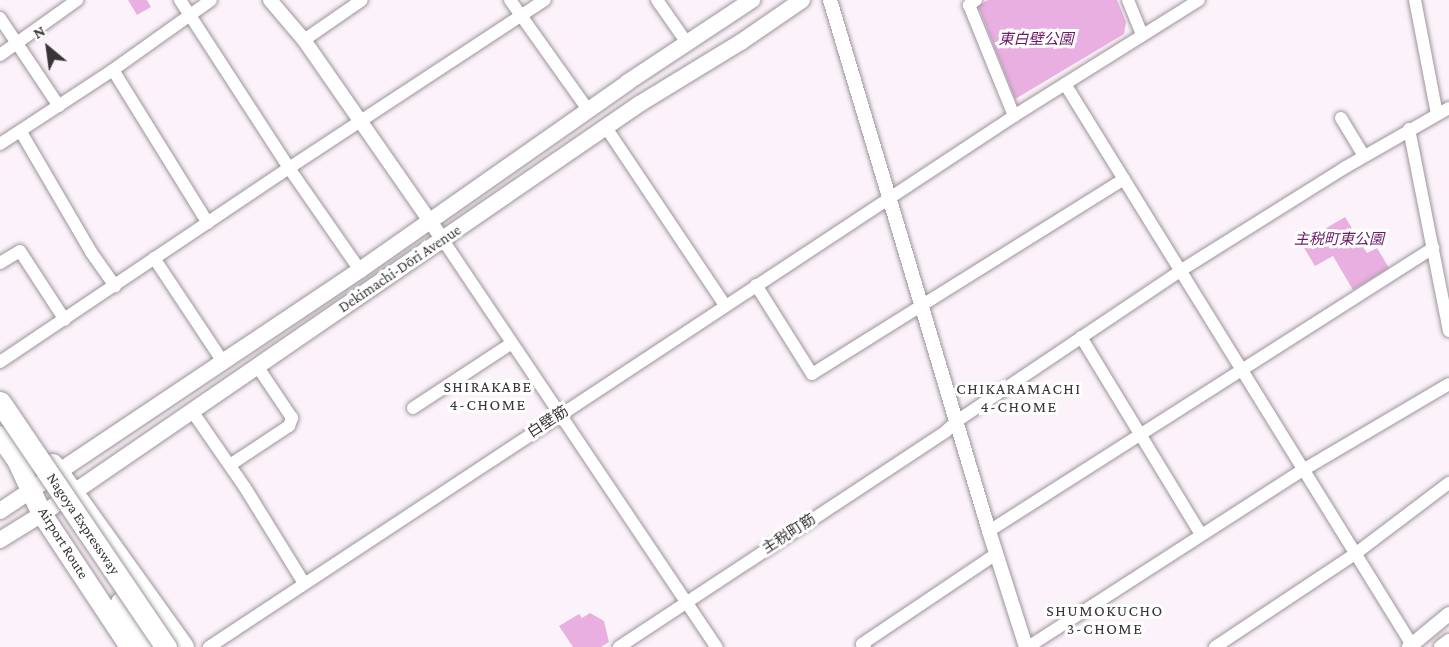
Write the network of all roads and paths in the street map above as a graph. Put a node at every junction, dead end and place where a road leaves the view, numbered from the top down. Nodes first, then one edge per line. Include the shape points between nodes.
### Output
1 (77, 0) edge
2 (180, 0) edge
3 (211, 0) edge
4 (270, 0) edge
5 (362, 0) edge
6 (510, 0) edge
7 (545, 0) edge
8 (657, 0) edge
9 (752, 0) edge
10 (802, 0) edge
11 (830, 0) edge
12 (976, 0) edge
13 (1128, 0) edge
14 (1199, 0) edge
15 (1415, 0) edge
16 (189, 15) junction
17 (522, 16) junction
18 (0, 18) edge
19 (1142, 34) junction
20 (304, 40) junction
21 (16, 44) junction
22 (687, 44) junction
23 (0, 55) edge
24 (113, 70) junction
25 (1065, 84) junction
26 (59, 106) junction
27 (1449, 108) edge
28 (588, 111) junction
29 (1437, 114) junction
30 (1014, 116) junction
31 (1341, 118) dead end
32 (362, 121) junction
33 (607, 129) junction
34 (1409, 129) junction
35 (21, 132) junction
36 (0, 144) edge
37 (1364, 156) junction
38 (289, 168) junction
39 (1124, 180) junction
40 (889, 199) junction
41 (430, 222) junction
42 (208, 223) junction
43 (442, 240) junction
44 (1433, 248) junction
45 (154, 258) junction
46 (0, 263) edge
47 (360, 270) junction
48 (1180, 271) junction
49 (756, 285) junction
50 (115, 286) junction
51 (725, 305) junction
52 (921, 307) junction
53 (65, 320) junction
54 (1449, 331) edge
55 (1081, 337) junction
56 (512, 343) junction
57 (0, 362) edge
58 (223, 362) junction
59 (256, 366) junction
60 (1240, 369) junction
61 (1449, 384) edge
62 (0, 392) edge
63 (0, 402) edge
64 (413, 408) dead end
65 (192, 411) junction
66 (0, 414) edge
67 (560, 414) junction
68 (957, 421) junction
69 (1140, 434) junction
70 (0, 436) edge
71 (230, 465) junction
72 (1303, 470) junction
73 (58, 471) junction
74 (1449, 483) edge
75 (32, 489) junction
76 (74, 491) junction
77 (0, 511) edge
78 (42, 514) junction
79 (988, 531) junction
80 (1201, 534) junction
81 (0, 540) edge
82 (996, 554) junction
83 (1355, 554) junction
84 (304, 583) junction
85 (121, 602) junction
86 (686, 602) junction
87 (1449, 614) edge
88 (1449, 641) edge
89 (862, 646) edge
90 (1411, 646) edge
91 (130, 647) edge
92 (145, 647) edge
93 (152, 647) edge
94 (166, 647) edge
95 (184, 647) edge
96 (208, 647) edge
97 (619, 647) edge
98 (717, 647) edge
99 (1027, 647) edge
100 (1215, 647) edge
101 (1441, 647) edge

1 - 21 street
2 - 16 street
3 - 16 street
4 - 20 street
5 - 20 street
6 - 17 street
7 - 17 street
8 - 22 street
9 - 22 main road, Dekimachi-Dōri Avenue
10 - 33 main road, Dekimachi-Dōri Avenue
11 - 40 street
12 - 30 street via 969,5
13 - 19 street
14 - 19 street, 白壁筋
15 - 29 street
16 - 24 street
16 - 38 street
17 - 28 street
17 - 32 street
18 - 21 street
19 - 25 street, 白壁筋
20 - 32 street
21 - 23 street
21 - 26 street
22 - 28 main road, Dekimachi-Dōri Avenue
24 - 26 street
24 - 42 street
25 - 30 street, 白壁筋
25 - 39 street
26 - 35 street
27 - 29 street, 主税町筋
28 - 41 main road, Dekimachi-Dōri Avenue
29 - 34 street, 主税町筋
30 - 40 street, 白壁筋
31 - 37 street
32 - 38 street
32 - 41 street
33 - 43 main road, Dekimachi-Dōri Avenue
33 - 51 street
34 - 37 street, 主税町筋
34 - 44 street
35 - 36 street
35 - 50 street
37 - 48 street, 主税町筋
38 - 42 street
38 - 47 street
39 - 48 street
39 - 52 street
40 - 49 street, 白壁筋
40 - 52 street
41 - 43 street
41 - 47 main road, Dekimachi-Dōri Avenue
42 - 45 street
43 - 56 street
43 - 59 main road, Dekimachi-Dōri Avenue
44 - 54 street
44 - 60 street
45 - 50 street
45 - 58 street
46 - 53 street via 20,251
47 - 58 main road, Dekimachi-Dōri Avenue
48 - 55 street, 主税町筋
48 - 60 street
49 - 51 street, 白壁筋
49 - 52 street via 812,374
50 - 53 street
51 - 67 street, 白壁筋
52 - 68 street
53 - 57 street
55 - 68 street, 主税町筋
55 - 69 street
56 - 64 street
56 - 67 street
58 - 73 main road, Dekimachi-Dōri Avenue
59 - 65 main road, Dekimachi-Dōri Avenue
59 - 71 street via 292,418 289,426
60 - 69 street
60 - 72 street
61 - 72 street
62 - 73 highway
63 - 94 highway, Nagoya Expressway, bridge
65 - 71 street
65 - 76 main road, Dekimachi-Dōri Avenue
66 - 85 highway, Nagoya Expressway
67 - 84 street, 白壁筋
67 - 86 street
68 - 79 street
68 - 86 street, 主税町筋
69 - 79 street
69 - 80 street
70 - 75 highway, Airport Route
71 - 84 street
72 - 80 street
72 - 83 street
73 - 75 main road, Dekimachi-Dōri Avenue
73 - 76 highway
74 - 83 street
75 - 77 main road, Dekimachi-Dōri Avenue
75 - 78 highway, Airport Route
76 - 78 main road, Dekimachi-Dōri Avenue
76 - 95 highway
78 - 81 main road, Dekimachi-Dōri Avenue
78 - 91 highway, Airport Route
79 - 82 street
80 - 99 street
82 - 89 street
82 - 99 street
83 - 90 street
83 - 100 street
84 - 96 street, 白壁筋
85 - 92 highway
85 - 93 highway, Nagoya Expressway
86 - 97 street, 主税町筋
86 - 98 street
87 - 90 street
88 - 101 street

